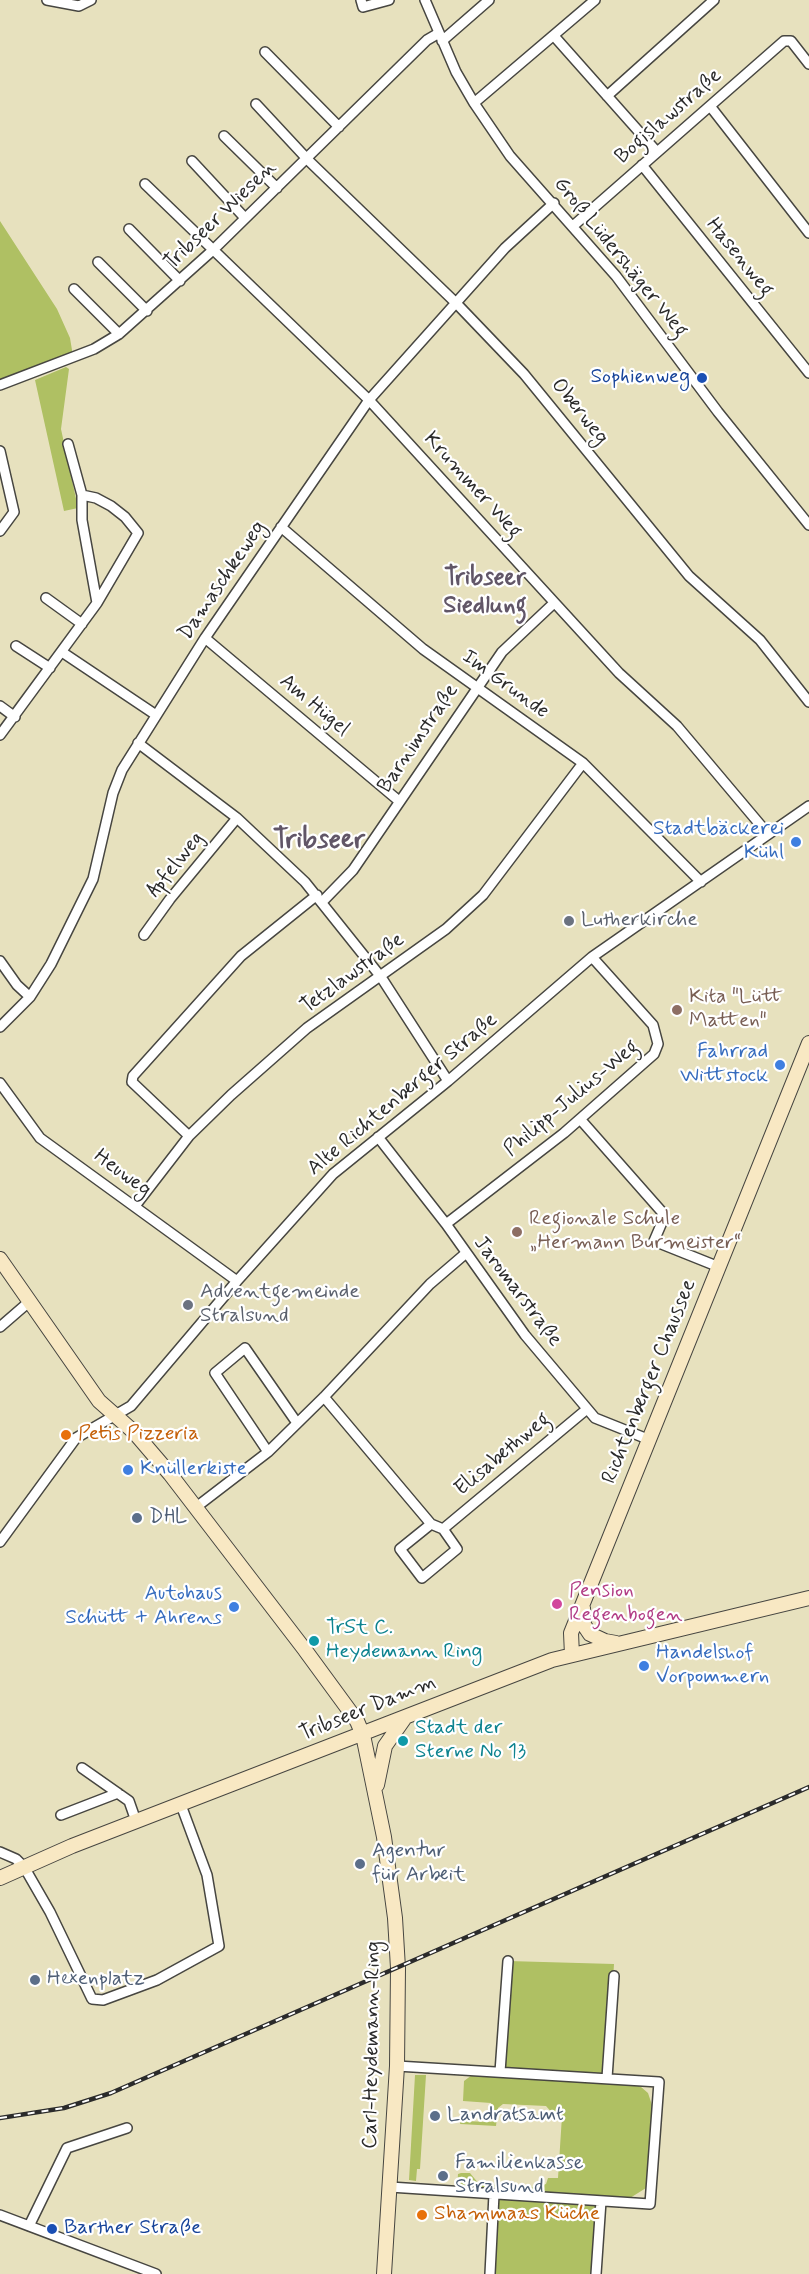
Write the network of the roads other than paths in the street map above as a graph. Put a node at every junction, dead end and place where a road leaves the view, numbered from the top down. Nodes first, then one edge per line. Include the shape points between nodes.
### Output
1 (47, 0) edge
2 (91, 0) edge
3 (361, 0) edge
4 (389, 0) edge
5 (425, 0) edge
6 (489, 0) edge
7 (595, 0) edge
8 (714, 0) edge
9 (554, 36) junction
10 (440, 37) junction
11 (266, 52) dead end
12 (809, 64) edge
13 (607, 96) junction
14 (474, 103) junction
15 (256, 104) dead end
16 (710, 106) junction
17 (339, 127) junction
18 (224, 136) dead end
19 (657, 152) junction
20 (307, 159) junction
21 (192, 161) dead end
22 (642, 165) junction
23 (146, 184) dead end
24 (277, 188) junction
25 (554, 203) junction
26 (245, 218) junction
27 (573, 226) junction
28 (129, 229) dead end
29 (809, 233) edge
30 (213, 250) junction
31 (99, 262) dead end
32 (180, 281) junction
33 (74, 289) dead end
34 (456, 303) junction
35 (147, 311) junction
36 (119, 334) junction
37 (809, 373) edge
38 (0, 385) edge
39 (369, 400) junction
40 (68, 444) dead end
41 (0, 451) edge
42 (82, 495) junction
43 (809, 525) edge
44 (281, 527) junction
45 (0, 531) edge
46 (46, 598) dead end
47 (97, 603) junction
48 (554, 603) junction
49 (82, 624) junction
50 (205, 638) junction
51 (16, 646) dead end
52 (62, 652) junction
53 (50, 668) junction
54 (476, 686) junction
55 (809, 702) edge
56 (0, 706) edge
57 (156, 715) junction
58 (15, 717) junction
59 (0, 735) edge
60 (138, 743) junction
61 (583, 763) junction
62 (399, 801) junction
63 (809, 806) edge
64 (237, 818) junction
65 (768, 834) junction
66 (701, 882) junction
67 (319, 899) junction
68 (144, 935) dead end
69 (592, 957) junction
70 (0, 961) edge
71 (381, 977) junction
72 (30, 997) junction
73 (0, 1027) edge
74 (809, 1043) edge
75 (448, 1081) junction
76 (0, 1083) edge
77 (580, 1119) junction
78 (189, 1136) junction
79 (378, 1137) junction
80 (135, 1206) junction
81 (446, 1224) junction
82 (465, 1254) junction
83 (0, 1259) edge
84 (719, 1267) junction
85 (237, 1281) junction
86 (30, 1301) junction
87 (0, 1327) edge
88 (324, 1397) junction
89 (587, 1409) junction
90 (117, 1416) junction
91 (297, 1423) junction
92 (650, 1440) junction
93 (268, 1452) junction
94 (195, 1508) junction
95 (431, 1524) junction
96 (443, 1529) junction
97 (0, 1542) edge
98 (809, 1598) edge
99 (584, 1603) junction
100 (627, 1643) junction
101 (572, 1655) junction
102 (407, 1716) junction
103 (363, 1735) junction
104 (82, 1768) dead end
105 (375, 1790) junction
106 (118, 1793) junction
107 (181, 1805) junction
108 (61, 1815) dead end
109 (136, 1821) junction
110 (0, 1852) edge
111 (22, 1866) junction
112 (0, 1878) edge
113 (508, 1961) dead end
114 (614, 1976) dead end
115 (397, 2066) junction
116 (500, 2072) junction
117 (607, 2078) junction
118 (127, 2128) dead end
119 (390, 2187) junction
120 (494, 2194) junction
121 (602, 2201) junction
122 (0, 2215) edge
123 (29, 2226) junction
124 (156, 2274) edge
125 (384, 2274) edge
126 (490, 2274) edge
127 (596, 2274) edge

1 - 2 street via 79,6
3 - 4 street via 363,6
5 - 10 street, Groß Lüdershäger Weg
6 - 10 street, Tribseer Wiesen
7 - 9 street
8 - 13 street
9 - 13 street
9 - 14 street
10 - 14 street, Groß Lüdershäger Weg
10 - 17 street, Tribseer Wiesen via 428,40
11 - 17 street
12 - 16 street, Bogislawstraße via 791,41 784,41
13 - 19 street
14 - 25 street, Groß Lüdershäger Weg via 510,156
15 - 20 street, Oberweg
16 - 19 street, Bogislawstraße
16 - 29 street
17 - 20 street, Tribseer Wiesen
18 - 24 street
19 - 22 street, Bogislawstraße
20 - 24 street, Tribseer Wiesen
20 - 34 street, Oberweg
21 - 26 street
22 - 27 street, Bogislawstraße
22 - 37 street, Hasenweg
23 - 30 street, Krummer Weg
24 - 26 street, Tribseer Wiesen
25 - 27 street, Groß Lüdershäger Weg
25 - 34 street, Damaschkeweg via 505,248
26 - 30 street, Tribseer Wiesen
27 - 43 street, Groß Lüdershäger Weg
28 - 32 street
30 - 32 street, Tribseer Wiesen
30 - 39 street, Krummer Weg
31 - 35 street
32 - 35 street, Tribseer Wiesen
33 - 36 street
34 - 39 street, Damaschkeweg
34 - 55 street, Oberweg via 524,374 689,576 760,640
35 - 36 street, Tribseer Wiesen
36 - 38 street, Tribseer Wiesen via 94,349
39 - 44 street, Damaschkeweg
39 - 48 street, Krummer Weg
40 - 42 street
41 - 45 street via 14,512
42 - 47 street via 82,520
42 - 47 street via 111,506 138,533
44 - 50 street, Damaschkeweg
44 - 54 street, Im Grunde via 423,649
46 - 49 street
47 - 49 street
48 - 54 street, Barnimstraße via 502,652
48 - 65 street, Krummer Weg via 619,673 677,726
49 - 52 street
50 - 57 street, Damaschkeweg
50 - 62 street, Am Hügel
51 - 53 street
52 - 53 street
52 - 57 street
53 - 58 street
54 - 61 street, Im Grunde
54 - 62 street, Barnimstraße
56 - 58 street
57 - 60 street, Damaschkeweg
58 - 59 street
60 - 64 street
60 - 72 street, Damaschkeweg via 113,792 93,879
61 - 66 street, Im Grunde
61 - 71 street, Tetzlawstraße via 483,895 446,929
62 - 67 street, Barnimstraße via 353,870
63 - 65 street, Alte Richtenberger Straße
64 - 67 street
64 - 68 street, Apfelweg
65 - 66 street, Alte Richtenberger Straße
66 - 69 street, Alte Richtenberger Straße
67 - 71 street
67 - 78 street, Barnimstraße via 241,956 133,1076 132,1082
69 - 75 street, Alte Richtenberger Straße
69 - 77 street, Philipp-Julius-Weg via 653,1025 658,1044 654,1054
70 - 72 street
71 - 75 street
71 - 78 street, Tetzlawstraße via 308,1028
72 - 73 street, Damaschkeweg
74 - 84 main road, Richtenberger Chaussee
75 - 79 street, Alte Richtenberger Straße
76 - 80 street, Heuweg via 40,1138
77 - 81 street, Philipp-Julius-Weg
77 - 84 street via 662,1212 663,1220 654,1241
78 - 80 street, Tetzlawstraße
79 - 81 street, Jaromarstraße
79 - 85 street, Alte Richtenberger Straße via 333,1174
80 - 85 street, Heuweg
81 - 82 street, Jaromarstraße
82 - 88 street via 430,1284
82 - 89 street, Jaromarstraße
83 - 86 main road, Carl-Heydemann-Ring
84 - 92 main road, Richtenberger Chaussee
85 - 90 street, Alte Richtenberger Straße via 131,1406
86 - 87 street
86 - 90 main road, Carl-Heydemann-Ring via 99,1401
88 - 91 street
88 - 95 street
89 - 92 street, Jaromarstraße via 595,1418
89 - 96 street, Elisabethweg
90 - 94 main road, Carl-Heydemann-Ring
90 - 97 street, Alte Richtenberger Straße via 76,1438
91 - 93 street
91 - 93 street via 245,1348 215,1373
92 - 99 main road, Richtenberger Chaussee
93 - 94 street
94 - 103 main road, Carl-Heydemann-Ring via 338,1694
95 - 96 street
95 - 96 street via 400,1549 422,1578 457,1549
98 - 100 main road, Tribseer Damm
99 - 100 main road via 583,1621 590,1634 605,1641
99 - 101 main road, Richtenberger Chaussee via 571,1633
100 - 101 main road, Tribseer Damm
101 - 102 main road, Tribseer Damm
102 - 103 main road, Tribseer Damm
102 - 105 main road via 385,1746
103 - 105 main road, Carl-Heydemann-Ring
103 - 107 main road, Tribseer Damm
104 - 106 street
105 - 115 main road, Carl-Heydemann-Ring via 395,1918 399,1989
106 - 108 street
106 - 109 street via 129,1801
107 - 109 main road, Tribseer Damm
107 - 111 street via 207,1875 219,1946 158,1980 103,2000 92,1999 50,1912
109 - 111 main road, Tribseer Damm
110 - 111 street
111 - 112 main road, Tribseer Damm
113 - 116 street
114 - 117 street
115 - 116 street
115 - 119 main road, Carl-Heydemann-Ring
116 - 117 street
117 - 121 street via 659,2082 650,2204
118 - 123 street via 67,2148
119 - 120 street
119 - 125 main road, Carl-Heydemann-Ring
120 - 121 street
120 - 126 street
121 - 127 street
122 - 123 street
123 - 124 street

